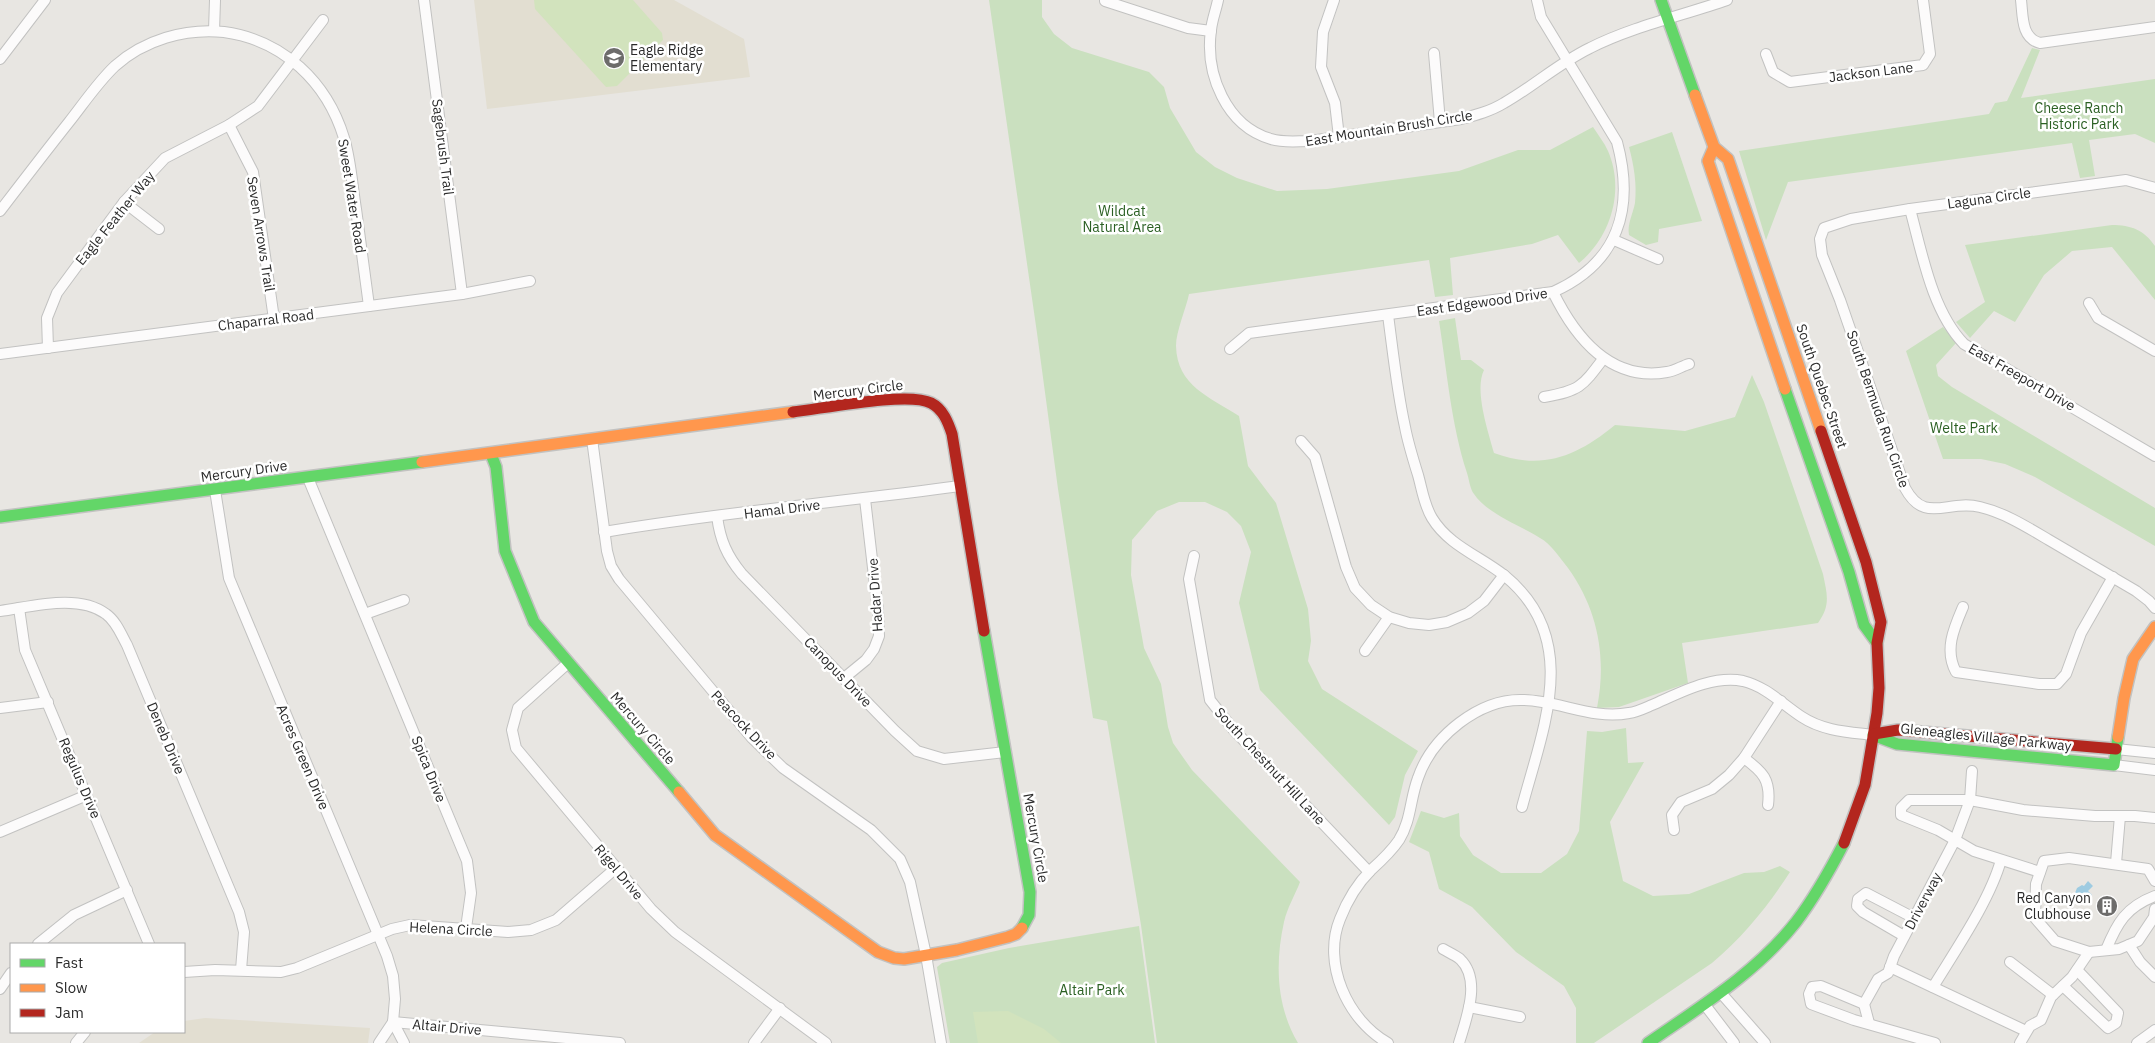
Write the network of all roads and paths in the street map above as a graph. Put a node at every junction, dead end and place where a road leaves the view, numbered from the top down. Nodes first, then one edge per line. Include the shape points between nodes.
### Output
1 (45, 0) edge
2 (216, 0) edge
3 (424, 0) edge
4 (1218, 0) edge
5 (1334, 0) edge
6 (1537, 0) edge
7 (1661, 0) edge
8 (1727, 0) edge
9 (1923, 0) edge
10 (2021, 0) edge
11 (1105, 1) edge
12 (323, 20) dead end
13 (1667, 20) junction
14 (2155, 27) edge
15 (214, 31) junction
16 (1211, 31) junction
17 (1434, 53) dead end
18 (1766, 54) dead end
19 (0, 59) edge
20 (292, 60) junction
21 (1567, 60) junction
22 (1440, 122) junction
23 (230, 125) junction
24 (1339, 137) junction
25 (1714, 147) junction
26 (2155, 188) edge
27 (124, 202) junction
28 (1910, 209) junction
29 (0, 211) edge
30 (1824, 228) joint
31 (159, 229) dead end
32 (1614, 240) junction
33 (1658, 259) dead end
34 (530, 281) dead end
35 (1553, 292) junction
36 (462, 294) junction
37 (2089, 303) dead end
38 (369, 306) junction
39 (1388, 315) junction
40 (274, 319) junction
41 (48, 348) junction
42 (1230, 349) dead end
43 (2155, 351) edge
44 (0, 354) edge
45 (1604, 359) junction
46 (1689, 364) dead end
47 (1544, 397) dead end
48 (592, 439) junction
49 (1301, 441) dead end
50 (491, 454) junction
51 (2155, 456) edge
52 (308, 478) junction
53 (960, 486) junction
54 (215, 490) junction
55 (865, 499) junction
56 (717, 516) junction
57 (0, 517) edge
58 (604, 532) junction
59 (1194, 556) dead end
60 (1504, 575) junction
61 (2113, 578) junction
62 (404, 600) dead end
63 (1963, 607) dead end
64 (19, 608) junction
65 (2155, 608) edge
66 (0, 611) edge
67 (365, 614) junction
68 (1388, 617) junction
69 (2155, 627) edge
70 (1877, 643) junction
71 (1365, 651) dead end
72 (568, 663) junction
73 (844, 678) junction
74 (1781, 701) junction
75 (48, 702) junction
76 (1550, 704) junction
77 (0, 708) edge
78 (2122, 712) junction
79 (1873, 734) junction
80 (2074, 745) junction
81 (2116, 749) junction
82 (1005, 752) junction
83 (2155, 753) edge
84 (1744, 758) junction
85 (2114, 766) junction
86 (2155, 770) edge
87 (1972, 771) dead end
88 (87, 795) junction
89 (1970, 800) junction
90 (1768, 805) dead end
91 (1522, 807) dead end
92 (2120, 816) junction
93 (2155, 818) edge
94 (1674, 830) dead end
95 (0, 832) edge
96 (1955, 840) junction
97 (2001, 860) junction
98 (2116, 863) junction
99 (616, 868) junction
100 (1369, 872) junction
101 (2040, 872) junction
102 (2155, 881) edge
103 (127, 890) junction
104 (2155, 896) edge
105 (2155, 909) edge
106 (1914, 918) junction
107 (466, 928) junction
108 (378, 935) junction
109 (1904, 936) junction
110 (39, 943) edge
111 (149, 943) edge
112 (2129, 945) junction
113 (1443, 949) dead end
114 (2106, 950) junction
115 (2089, 952) junction
116 (926, 955) junction
117 (2010, 962) dead end
118 (1890, 967) junction
119 (241, 970) junction
120 (2077, 970) junction
121 (185, 972) edge
122 (10, 974) edge
123 (2154, 977) edge
124 (2063, 986) junction
125 (1933, 987) junction
126 (0, 989) edge
127 (1721, 993) junction
128 (2053, 995) junction
129 (1864, 1004) junction
130 (1706, 1005) junction
131 (1469, 1007) junction
132 (780, 1008) junction
133 (1520, 1017) dead end
134 (393, 1022) junction
135 (1869, 1023) junction
136 (2155, 1030) edge
137 (2026, 1031) junction
138 (379, 1043) edge
139 (404, 1043) edge
140 (620, 1043) edge
141 (754, 1043) edge
142 (826, 1043) edge
143 (941, 1043) edge
144 (1388, 1043) edge
145 (1459, 1043) edge
146 (1648, 1043) edge
147 (1734, 1043) edge
148 (1765, 1043) edge
149 (1935, 1043) edge
150 (2020, 1043) edge
151 (2137, 1043) edge

1 - 19 street
2 - 15 street
3 - 36 street, Sagebrush Trail
4 - 16 street, East Mountain Brush Circle
5 - 24 street via 1323,32 1321,58 1323,75 1336,102
6 - 21 street via 1542,17
7 - 13 street, South Quebec Street
8 - 13 street, East Mountain Brush Circle
9 - 18 street, Jackson Lane via 1930,54 1923,65 1790,82 1773,72
10 - 14 street via 2025,31 2040,43
11 - 16 street via 1188,28
12 - 20 street, Eagle Feather Way
13 - 21 street, East Mountain Brush Circle via 1593,46
13 - 25 street, South Quebec Street
15 - 20 street, Sweet Water Road via 238,34
15 - 29 street, Sweet Water Road via 192,32 160,40 143,47 116,66 94,89
16 - 24 street, East Mountain Brush Circle via 1211,61 1216,82 1227,107 1238,121 1271,139 1290,142
17 - 22 street
20 - 23 street, Eagle Feather Way via 258,106
20 - 38 street, Sweet Water Road via 324,93 344,137
21 - 22 street, East Mountain Brush Circle via 1504,104 1485,112
21 - 32 street, East Edgewood Drive via 1617,142 1622,162 1624,202
22 - 24 street, East Mountain Brush Circle
23 - 27 street, Eagle Feather Way via 164,158
23 - 40 street, Seven Arrows Trail via 252,172
25 - 70 street, South Quebec Street via 1708,161 1849,572 1864,626
25 - 70 street, South Quebec Street via 1728,159 1866,562 1881,622
26 - 28 street, Laguna Circle via 2126,180
27 - 31 street
27 - 41 street, Eagle Feather Way via 57,292 47,318
28 - 30 street, Laguna Circle via 1851,219
28 - 51 street, East Freeport Drive via 1945,321 1958,338
30 - 61 street, South Bermuda Run Circle via 1820,239 1822,255 1912,500 1928,509 1961,505 1994,511
32 - 33 street
32 - 35 street, East Edgewood Drive via 1601,258 1583,274
34 - 36 street, Chaparral Road
35 - 39 street, East Edgewood Drive
35 - 45 street via 1575,331
36 - 38 street, Chaparral Road
37 - 43 street via 2098,318
38 - 40 street, Chaparral Road
39 - 42 street, East Edgewood Drive via 1249,333
39 - 60 street via 1405,428 1431,516 1453,542
40 - 41 street, Chaparral Road
41 - 44 street, Chaparral Road
45 - 46 street via 1644,373 1668,372
45 - 47 street via 1582,385 1570,393
48 - 50 street, Mercury Circle
48 - 53 street, Mercury Circle via 893,399 922,398 939,407 947,419
48 - 58 street, Peacock Drive
49 - 68 street via 1315,457 1355,588
50 - 52 street, Mercury Drive
50 - 72 street, Mercury Circle via 496,467 505,551 516,581 534,622
52 - 54 street, Mercury Drive
52 - 67 street, Spica Drive
53 - 55 street, Hamal Drive
53 - 82 street, Mercury Circle
54 - 57 street, Mercury Drive
54 - 108 street, Acres Green Drive via 229,578
55 - 56 street, Hamal Drive
55 - 73 street, Hadar Drive via 879,636 866,660
56 - 58 street, Hamal Drive
56 - 73 street, Canopus Drive via 719,534 731,561
58 - 116 street, Peacock Drive via 611,566 619,578 752,738 784,768 871,830 900,859 910,882
59 - 100 street, South Chestnut Hill Lane via 1189,579 1210,700 1233,729
60 - 68 street via 1484,601 1468,613 1447,622 1429,626
60 - 76 street via 1522,592 1549,643
61 - 63 street via 2081,633 2066,674 2057,684 1956,672 1950,649 1953,628
61 - 65 street, South Bermuda Run Circle via 2136,591
62 - 67 street
64 - 66 street, Deneb Drive
64 - 75 street, Regulus Drive via 26,650
64 - 119 street, Deneb Drive via 74,603 91,606 106,614 116,625 239,912 244,932
67 - 107 street, Spica Drive via 467,861 471,893
68 - 71 street
69 - 78 street via 2133,659
70 - 79 street, South Quebec Street via 1879,688
72 - 99 street, Rigel Drive via 518,708 512,730 516,748
72 - 116 street, Mercury Circle via 715,835 878,952 896,959
73 - 82 street, Canopus Drive via 917,751 944,759
74 - 76 street via 1749,683 1720,680 1632,713 1610,716
74 - 79 street via 1816,724 1839,731
74 - 84 street
75 - 77 street
75 - 88 street, Regulus Drive
76 - 91 street
76 - 100 street via 1524,700 1478,710 1444,737 1428,756 1417,778 1406,828 1397,843
78 - 80 street via 2112,738 2106,744
78 - 81 street
79 - 80 street, Gleneagles Village Parkway via 1897,730
79 - 85 street, Gleneagles Village Parkway via 1897,744
79 - 127 street, South Quebec Street via 1860,802 1845,843 1828,875 1783,937 1757,964
80 - 81 street, Gleneagles Village Parkway
81 - 83 street
81 - 85 street
82 - 116 street, Mercury Circle via 1030,892 1031,909 1026,923 1017,933 1006,938
84 - 90 street via 1765,777
84 - 94 street via 1712,789 1681,802 1672,816
85 - 86 street
87 - 89 street, Driverway
88 - 95 street
88 - 103 street, Regulus Drive
89 - 92 street via 2023,810
89 - 96 street, Driverway
89 - 96 street via 1909,800 1901,808 1901,815
92 - 93 street
92 - 98 street
96 - 97 street via 1974,851
96 - 106 street, Driverway
97 - 101 street
97 - 125 street via 1987,894
98 - 101 street via 2069,858 2044,861
98 - 102 street via 2148,869
99 - 107 street, Helena Circle via 556,920 540,928 508,932
99 - 132 street, Rigel Drive via 675,932
100 - 144 street via 1348,901 1338,923 1336,968 1348,1004 1370,1029
101 - 115 street via 2036,884 2035,918 2055,941
103 - 110 street via 74,915
103 - 111 street, Regulus Drive
104 - 114 street via 2125,914
105 - 112 street via 2154,917 2138,941
106 - 109 street, Driverway
106 - 109 street via 1866,893 1858,899 1857,906 1862,912
107 - 108 street, Helena Circle via 410,925 392,928
108 - 119 street, Helena Circle via 298,968 281,972
108 - 134 street, Acres Green Drive via 393,976
109 - 118 street, Driverway
112 - 114 street
112 - 123 street
113 - 131 street via 1460,960 1468,971 1471,988
114 - 115 street
115 - 120 street
116 - 143 street, Peacock Drive
117 - 128 street
118 - 125 street
118 - 129 street, Driverway
119 - 121 street, Helena Circle
120 - 124 street
120 - 124 street via 2118,1013 2116,1023 2108,1028
122 - 126 street
124 - 128 street
125 - 137 street
127 - 130 street, South Quebec Street
127 - 148 street
128 - 137 street via 2041,1020
129 - 135 street
129 - 135 street via 1821,986 1812,988 1809,994 1811,1004
130 - 146 street, South Quebec Street
130 - 147 street
131 - 133 street
131 - 145 street
132 - 141 street
132 - 142 street, Rigel Drive
134 - 138 street, Acres Green Drive
134 - 139 street
134 - 140 street, Altair Drive
135 - 149 street
136 - 151 street
137 - 150 street

